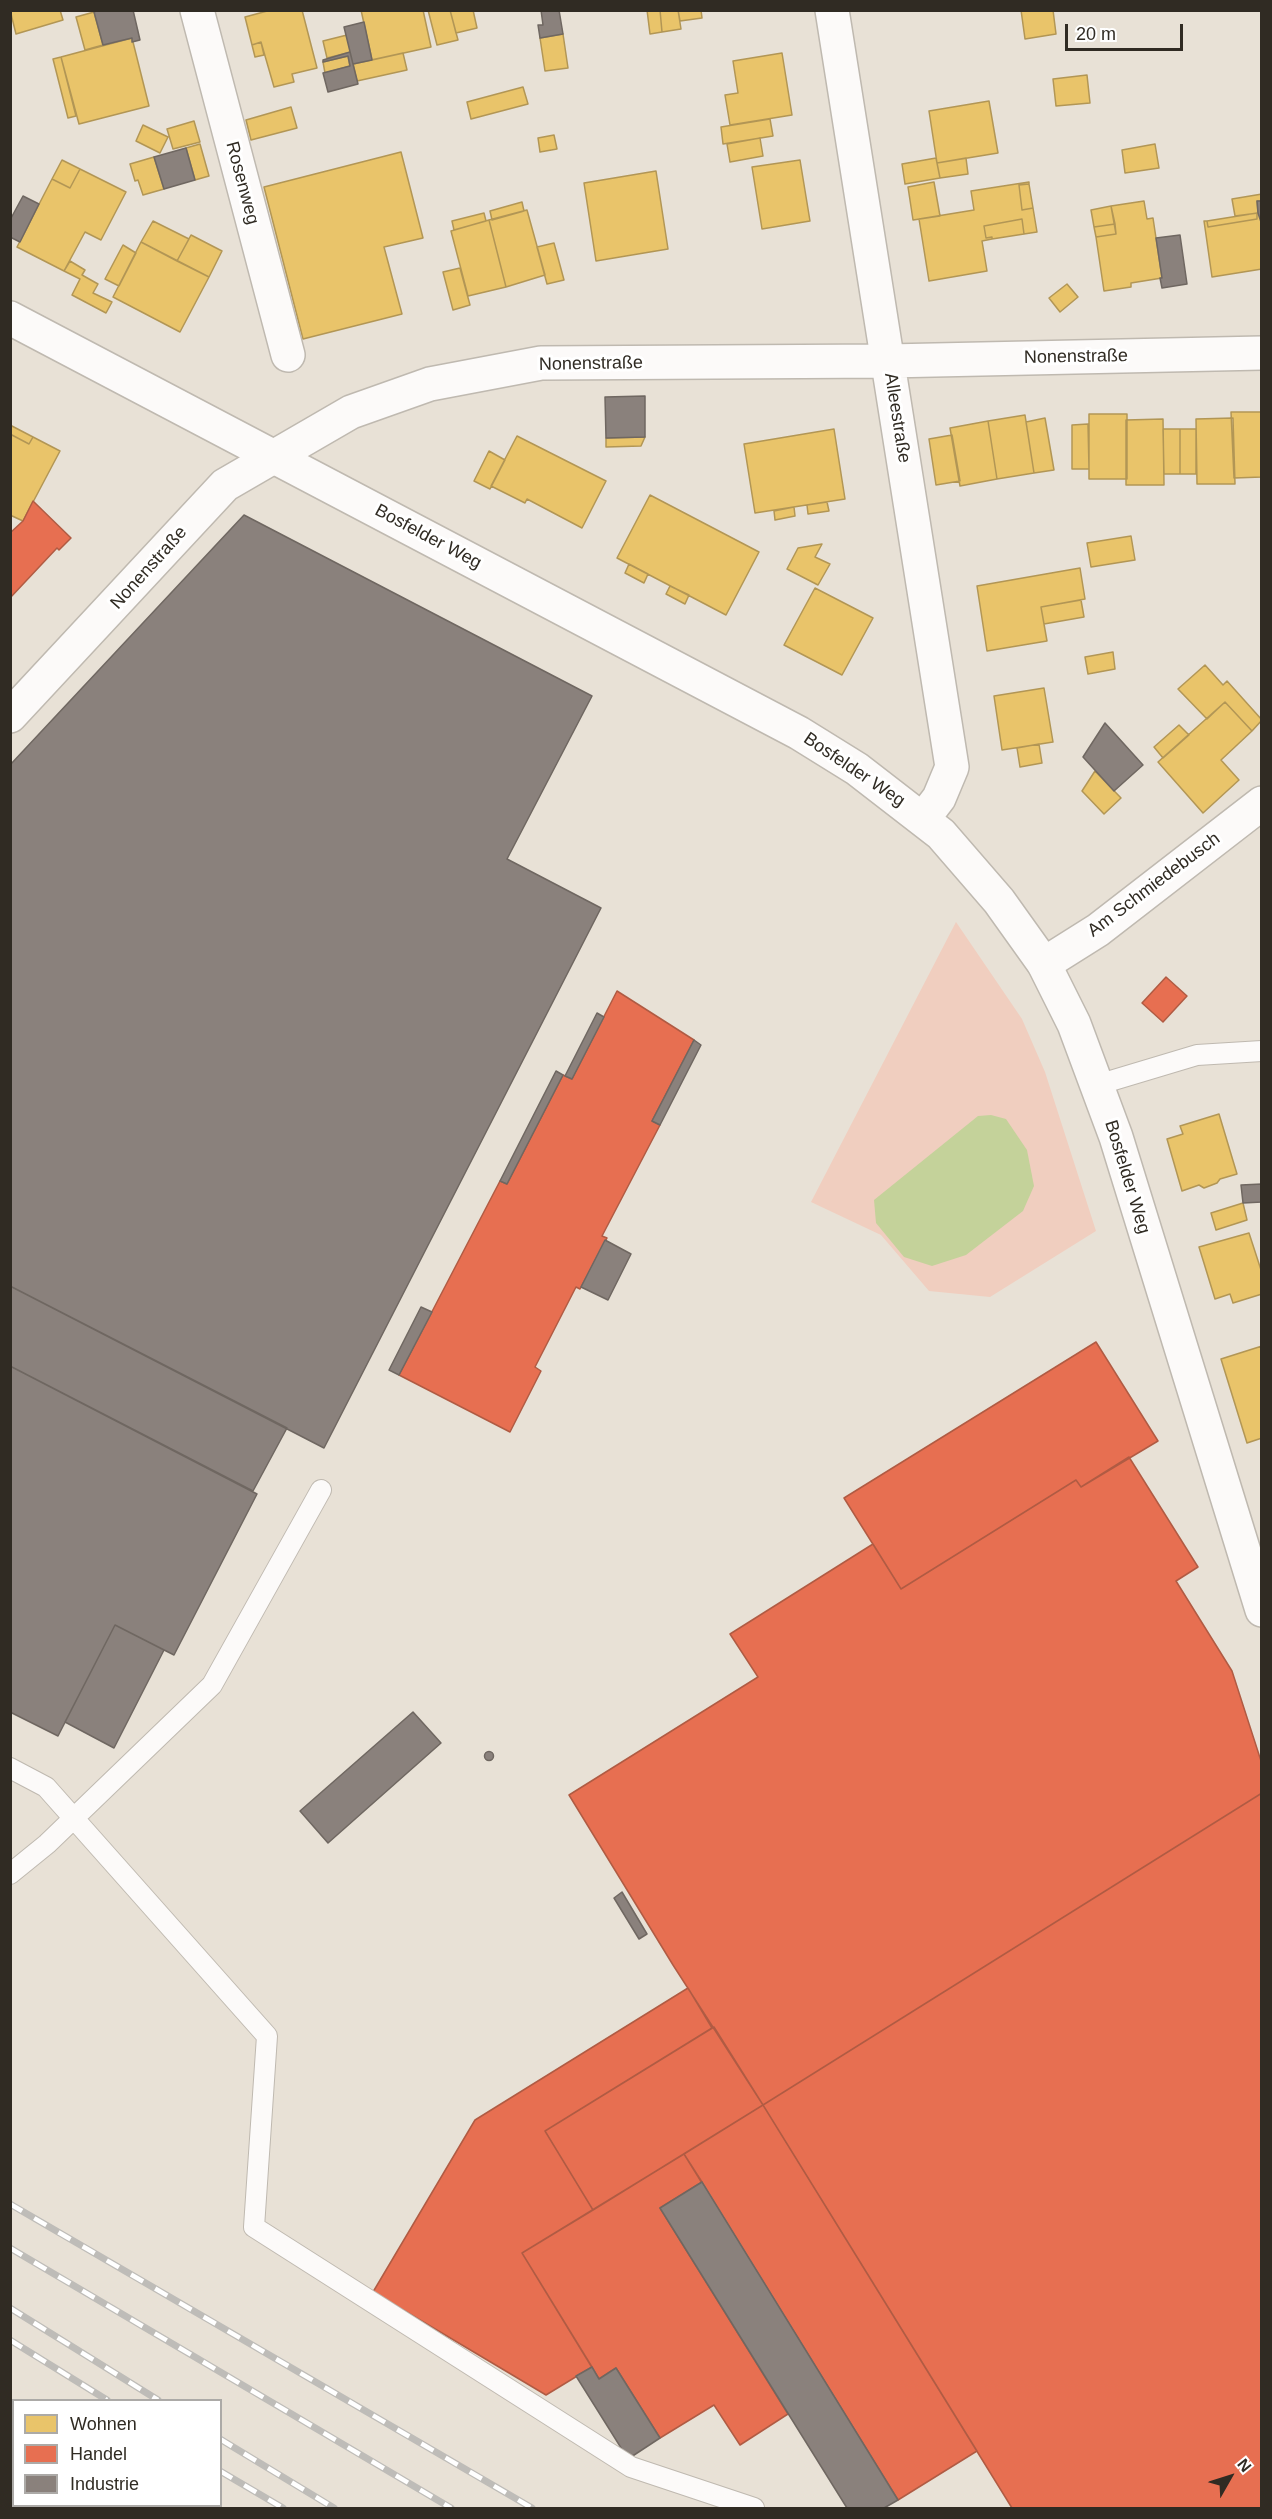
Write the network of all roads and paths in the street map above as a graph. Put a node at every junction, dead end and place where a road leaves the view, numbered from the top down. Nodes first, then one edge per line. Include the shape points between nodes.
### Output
1 (197, 10) edge
2 (832, 10) edge
3 (10, 318) edge
4 (1262, 353) edge
5 (288, 355) dead end
6 (888, 361) junction
7 (275, 457) junction
8 (10, 716) edge
9 (1262, 802) edge
10 (923, 819) junction
11 (1044, 964) junction
12 (1262, 1051) edge
13 (1097, 1085) junction
14 (321, 1490) dead end
15 (1262, 1611) edge
16 (10, 1768) edge
17 (73, 1816) junction
18 (10, 1874) edge
19 (754, 2508) edge

1 - 5 street, Rosenweg
2 - 6 street, Alleestraße
3 - 7 street, Bosfelder Weg
4 - 6 street, Nonenstraße
6 - 7 street, Nonenstraße via 541,363 430,384 351,412
6 - 10 street, Alleestraße via 952,767 939,798
7 - 8 street, Nonenstraße via 225,485
7 - 10 street, Bosfelder Weg via 799,733 857,769
9 - 11 street, Am Schmiedebusch via 1098,930
10 - 11 street, Bosfelder Weg via 941,834 999,901
11 - 13 street, Bosfelder Weg via 1074,1024
12 - 13 lane via 1197,1054
13 - 15 street, Bosfelder Weg
14 - 17 lane via 212,1684
16 - 17 lane via 46,1787
17 - 18 lane
17 - 19 lane via 267,2036 254,2227 631,2468

